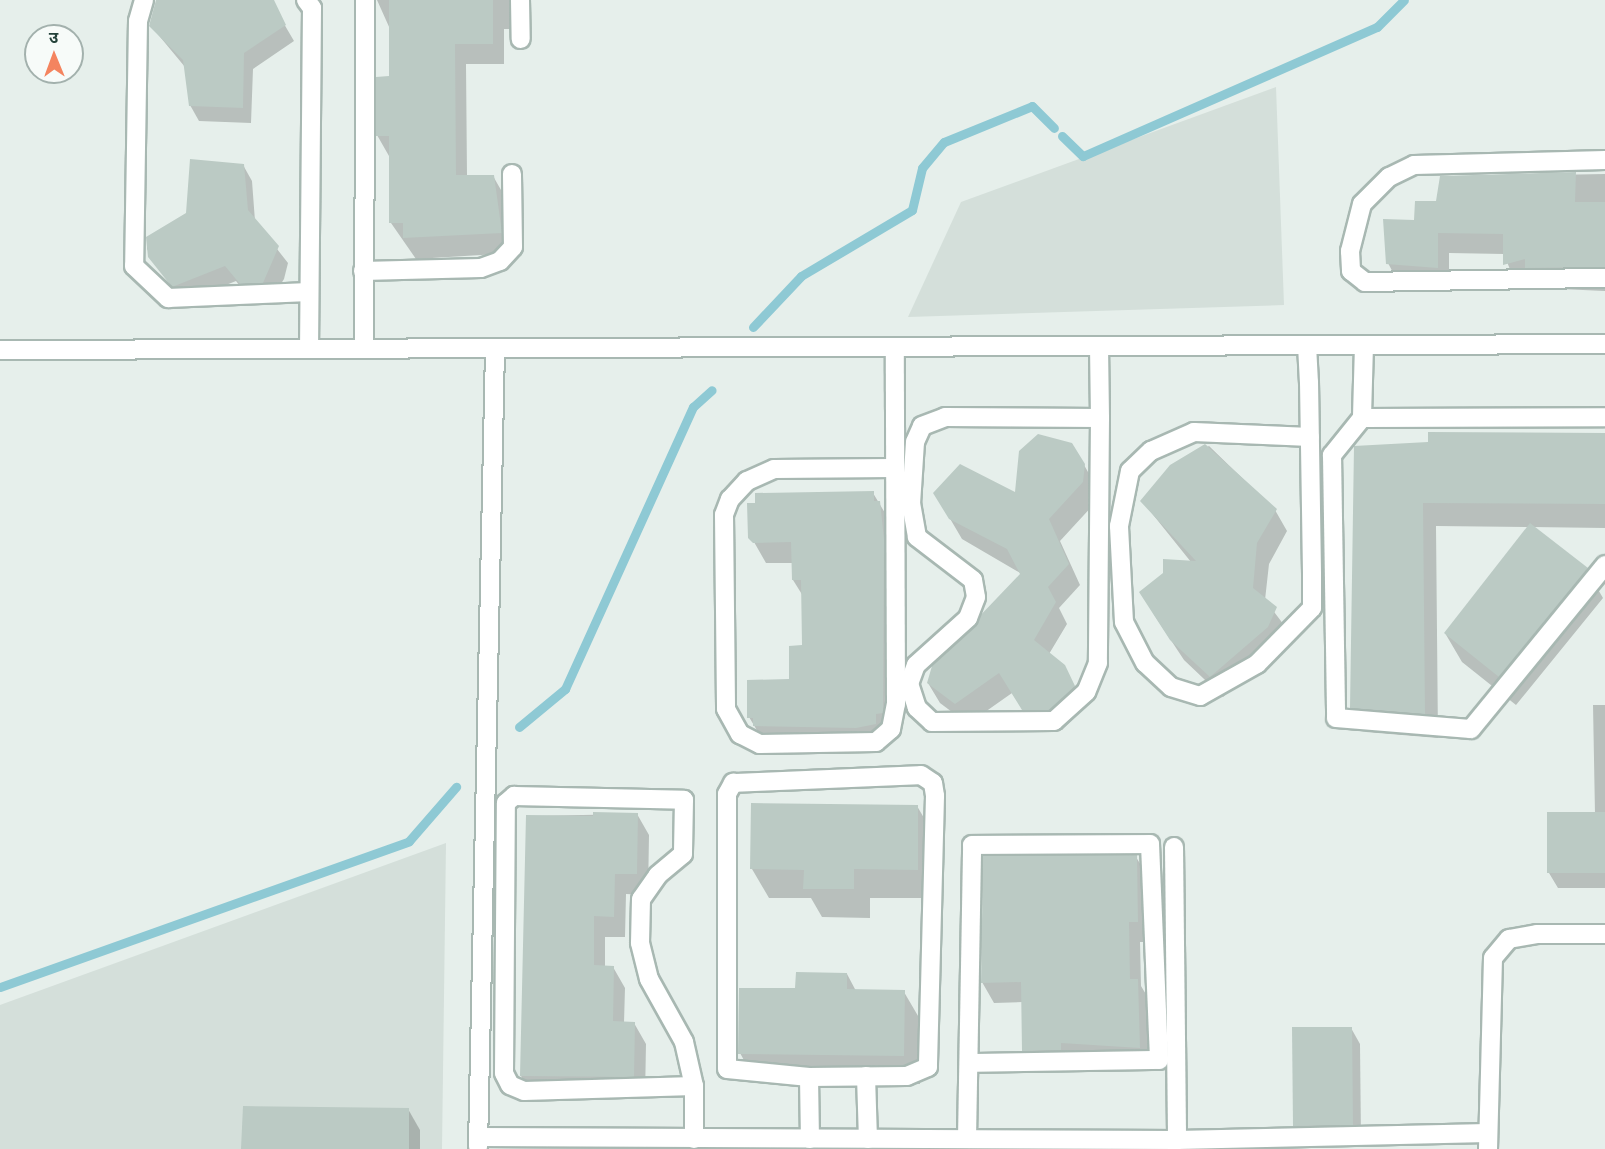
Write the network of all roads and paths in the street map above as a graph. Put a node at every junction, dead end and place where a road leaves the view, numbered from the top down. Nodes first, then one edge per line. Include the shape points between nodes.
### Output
1 (144, 0) edge
2 (306, 0) edge
3 (365, 0) edge
4 (520, 0) edge
5 (521, 39) dead end
6 (1605, 160) edge
7 (512, 174) dead end
8 (363, 271) junction
9 (1605, 278) edge
10 (309, 292) junction
11 (1605, 344) edge
12 (1307, 345) junction
13 (1364, 345) junction
14 (1099, 346) junction
15 (895, 347) junction
16 (495, 348) junction
17 (309, 349) junction
18 (364, 349) junction
19 (0, 350) edge
20 (1605, 417) edge
21 (1100, 418) junction
22 (1362, 418) junction
23 (1310, 436) junction
24 (893, 468) junction
25 (1605, 565) edge
26 (1174, 847) dead end
27 (1605, 934) edge
28 (969, 1063) junction
29 (866, 1076) junction
30 (809, 1077) junction
31 (694, 1086) junction
32 (694, 1139) junction
33 (810, 1139) junction
34 (868, 1139) junction
35 (968, 1139) junction
36 (1177, 1140) junction
37 (1488, 1141) edge
38 (478, 1143) edge

1 - 10 street via 138,21 134,266 168,298
2 - 10 street via 312,8
3 - 8 street
4 - 5 street
6 - 9 street via 1414,165 1389,177 1362,204 1350,251 1351,271 1365,282
7 - 8 street via 513,247 500,261 481,268
8 - 18 street
10 - 17 street
11 - 13 street
12 - 13 street
12 - 14 street
12 - 23 street
13 - 22 street
14 - 15 street
14 - 21 street
15 - 16 street
15 - 24 street
16 - 18 street
16 - 38 street
17 - 18 street
17 - 19 street
20 - 22 street
21 - 21 street via 1098,663 1086,692 1054,721 932,722 917,708 909,684 916,665 968,618 976,597 973,580 917,537 911,504 915,442 922,426 945,417
22 - 25 street via 1332,455 1336,718 1471,729
23 - 23 street via 1312,608 1257,664 1200,696 1171,687 1144,663 1124,622 1119,526 1130,471 1151,452 1194,432
24 - 24 street via 896,704 891,729 876,742 760,744 740,734 726,709 724,515 730,499 747,481 774,469
26 - 36 street
27 - 37 street via 1537,933 1509,939 1492,958
28 - 28 street via 972,845 1150,844 1159,1059
28 - 35 street
29 - 30 street
29 - 30 street via 915,1073 928,1067 933,1053 935,796 933,783 921,775 763,780 733,783 727,794 727,1070
29 - 34 street
30 - 33 street
31 - 31 street via 684,1042 649,979 640,943 641,899 658,875 683,854 684,800 514,796 506,803 504,1073 510,1085 524,1091
31 - 32 street
32 - 33 street
32 - 38 street
33 - 34 street
34 - 35 street
35 - 36 street
36 - 37 street

